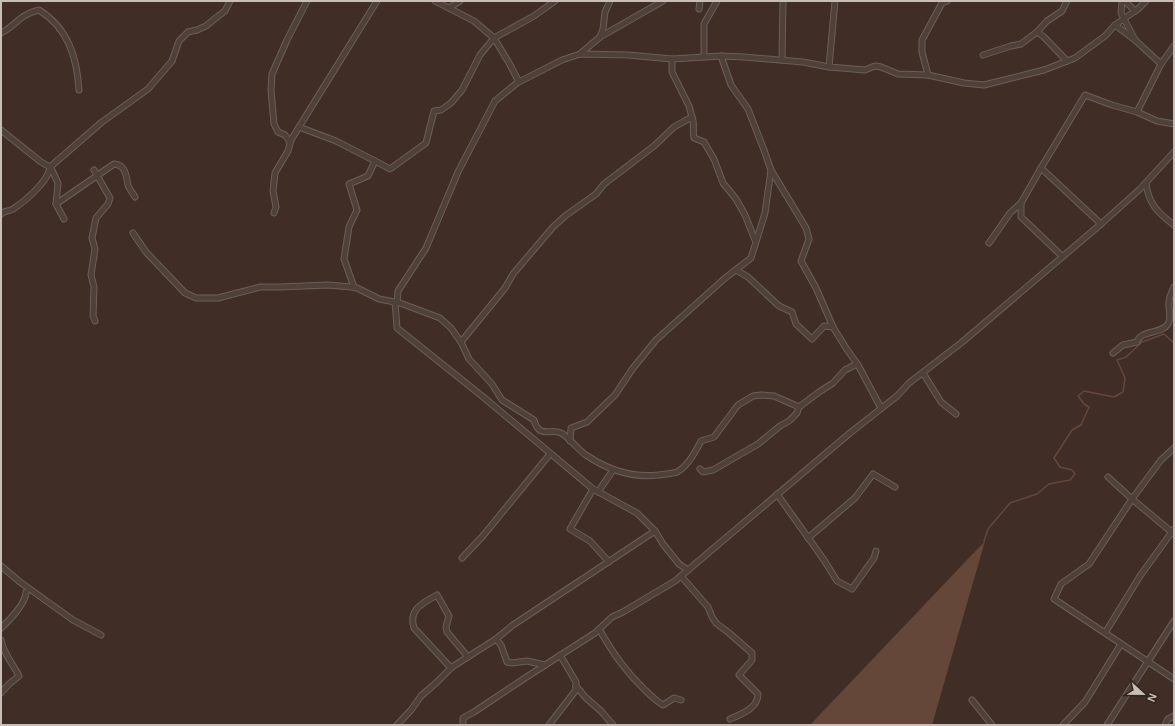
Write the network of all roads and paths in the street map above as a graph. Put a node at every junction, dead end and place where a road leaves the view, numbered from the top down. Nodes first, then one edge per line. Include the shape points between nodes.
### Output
1 (230, 1) edge
2 (307, 1) edge
3 (377, 1) edge
4 (435, 1) edge
5 (460, 1) edge
6 (555, 1) edge
7 (610, 1) edge
8 (663, 1) edge
9 (700, 1) edge
10 (717, 1) edge
11 (783, 1) edge
12 (835, 1) edge
13 (1067, 1) edge
14 (1122, 1) edge
15 (1125, 1) edge
16 (1146, 1) edge
17 (943, 2) edge
18 (449, 8) junction
19 (699, 8) dead end
20 (1135, 11) junction
21 (1125, 17) junction
22 (1115, 25) junction
23 (1037, 32) junction
24 (1, 34) edge
25 (600, 37) junction
26 (494, 38) junction
27 (1135, 40) junction
28 (1174, 46) edge
29 (580, 54) junction
30 (983, 55) dead end
31 (721, 56) junction
32 (704, 57) junction
33 (672, 59) junction
34 (782, 60) junction
35 (1067, 61) junction
36 (1161, 64) junction
37 (829, 67) junction
38 (928, 75) junction
39 (518, 82) junction
40 (79, 90) dead end
41 (1137, 112) junction
42 (692, 117) junction
43 (1174, 124) edge
44 (299, 127) junction
45 (1, 130) edge
46 (290, 142) junction
47 (1174, 152) edge
48 (375, 161) junction
49 (50, 167) junction
50 (1041, 168) junction
51 (94, 170) dead end
52 (771, 170) junction
53 (97, 176) junction
54 (1146, 183) junction
55 (1135, 194) junction
56 (1147, 195) junction
57 (135, 197) dead end
58 (1021, 203) junction
59 (56, 204) junction
60 (274, 213) dead end
61 (1010, 213) junction
62 (1, 214) edge
63 (1020, 217) junction
64 (64, 219) dead end
65 (1101, 224) junction
66 (1174, 225) edge
67 (133, 233) dead end
68 (755, 240) junction
69 (989, 243) dead end
70 (1062, 256) junction
71 (736, 270) junction
72 (354, 287) junction
73 (1174, 287) edge
74 (396, 302) junction
75 (95, 322) dead end
76 (833, 327) junction
77 (461, 342) junction
78 (1113, 353) dead end
79 (857, 364) junction
80 (923, 373) junction
81 (799, 407) junction
82 (881, 408) junction
83 (956, 414) dead end
84 (570, 441) junction
85 (1174, 448) edge
86 (550, 454) junction
87 (700, 469) dead end
88 (613, 470) junction
89 (1108, 477) dead end
90 (895, 487) dead end
91 (595, 491) junction
92 (777, 494) junction
93 (1132, 499) junction
94 (655, 531) junction
95 (1173, 532) edge
96 (808, 538) junction
97 (876, 551) dead end
98 (462, 558) dead end
99 (609, 562) junction
100 (1, 566) edge
101 (688, 570) junction
102 (681, 576) junction
103 (26, 592) dead end
104 (1174, 621) edge
105 (1, 628) edge
106 (599, 630) junction
107 (1106, 633) junction
108 (101, 634) dead end
109 (496, 639) junction
110 (1, 640) edge
111 (1121, 644) junction
112 (560, 656) junction
113 (468, 657) junction
114 (1148, 662) junction
115 (545, 665) junction
116 (451, 668) junction
117 (1174, 679) edge
118 (576, 686) junction
119 (1, 693) edge
120 (681, 700) dead end
121 (972, 700) dead end
122 (1174, 716) edge
123 (730, 719) dead end
124 (397, 725) edge
125 (463, 725) edge
126 (549, 725) edge
127 (614, 725) edge
128 (992, 725) edge
129 (1063, 725) edge
130 (1107, 725) edge
131 (1165, 725) edge

1 - 49 street via 225,11 206,26 179,41 172,61 148,90 102,122
2 - 46 street via 272,74 274,124 278,132
3 - 44 street
4 - 18 street
5 - 18 street
6 - 26 street
7 - 25 street
8 - 25 street
9 - 19 street
10 - 32 street via 704,24
11 - 34 street
12 - 37 street
13 - 23 street via 1062,11
14 - 21 street via 1121,13
15 - 20 street
16 - 20 street
17 - 38 street via 922,40 922,52
18 - 26 street via 474,21
20 - 21 street
21 - 22 street
21 - 27 street
22 - 27 street
22 - 35 street via 1088,50
23 - 30 street via 1021,44
23 - 35 street
24 - 40 street via 32,12 39,10 46,15 58,24 72,50
25 - 29 street
26 - 39 street
26 - 48 street via 480,55 462,90 451,103 441,110 434,110 426,143 390,169
27 - 36 street
28 - 36 street
29 - 33 street
29 - 39 street
31 - 32 street
31 - 34 street
31 - 52 street via 731,85 748,109
32 - 33 street
33 - 42 street via 672,72
34 - 37 street
35 - 38 street via 1044,70 984,85
36 - 41 street
37 - 38 street via 865,70 875,66 898,74
39 - 74 street via 495,101 458,172 426,248 398,291
41 - 43 street via 1158,121
41 - 50 street via 1085,95
42 - 68 street via 694,138 704,142 714,159 722,183 736,199
42 - 77 street via 674,128 553,227 512,274 505,288
44 - 46 street
44 - 48 street via 336,141
45 - 49 street
46 - 60 street via 288,151 275,173
47 - 54 street
48 - 72 street via 368,176 349,184 357,210 349,227 344,259
49 - 59 street via 58,183
49 - 62 street via 50,171 34,194 11,211 4,211
50 - 58 street
50 - 65 street
51 - 53 street
52 - 68 street via 765,213
52 - 76 street via 806,228 809,239 802,261
53 - 57 street via 114,164 118,165 127,175 129,188
53 - 59 street
53 - 75 street via 110,198 96,218 92,238 95,250 91,275
54 - 55 street
54 - 56 street
55 - 56 street
55 - 65 street
56 - 66 street via 1158,212
58 - 61 street
58 - 63 street
59 - 64 street
61 - 63 street
61 - 69 street
63 - 70 street
65 - 70 street
67 - 72 street via 146,252 185,292 196,298 218,298 260,286
68 - 71 street via 751,258
70 - 80 street
71 - 76 street via 748,277 779,306 792,312 796,324 812,339 824,326
71 - 84 street via 656,340 615,395 587,422 571,428
72 - 74 street via 379,299
73 - 78 street via 1169,300 1171,319 1167,326 1142,335 1137,342 1123,345
74 - 77 street via 440,318 452,328
74 - 86 street via 397,328
76 - 79 street
77 - 84 street via 469,359 492,384 502,400 534,420 536,427 542,432 560,433
79 - 81 street via 845,370 833,383
79 - 82 street
80 - 82 street
80 - 83 street via 941,402
81 - 87 street via 789,421 758,444 712,470 703,472
81 - 88 street via 774,396 753,396 738,405 714,437 701,441 694,454 676,472 647,476
82 - 92 street
84 - 88 street via 584,454
85 - 93 street via 1161,460
86 - 91 street
86 - 98 street
88 - 91 street
89 - 93 street
90 - 96 street via 873,474 855,498
91 - 94 street via 637,513
91 - 99 street via 570,529 590,541
92 - 96 street
92 - 101 street
93 - 95 street
93 - 107 street via 1089,564 1061,584 1054,599
94 - 99 street
94 - 101 street via 679,564
95 - 107 street via 1140,576
96 - 97 street via 837,581 852,589 874,558
99 - 109 street
100 - 108 street via 73,620
101 - 102 street
102 - 106 street via 648,598 612,617
102 - 123 street via 708,607 716,623 752,653 752,660 739,675 758,694 758,700 751,708
103 - 105 street via 22,602
104 - 114 street
106 - 112 street
106 - 120 street via 630,676 657,701 664,705 674,698
107 - 111 street
109 - 113 street
109 - 115 street via 507,662 527,661
110 - 119 street via 18,676
111 - 114 street
111 - 129 street via 1085,702
112 - 115 street
112 - 118 street
113 - 116 street
113 - 116 street via 447,632 449,616 437,594 414,612 412,621 414,628
114 - 117 street
114 - 130 street
115 - 125 street via 463,718
116 - 124 street via 421,696
118 - 126 street via 576,690
118 - 127 street
121 - 128 street
122 - 131 street via 1168,719

